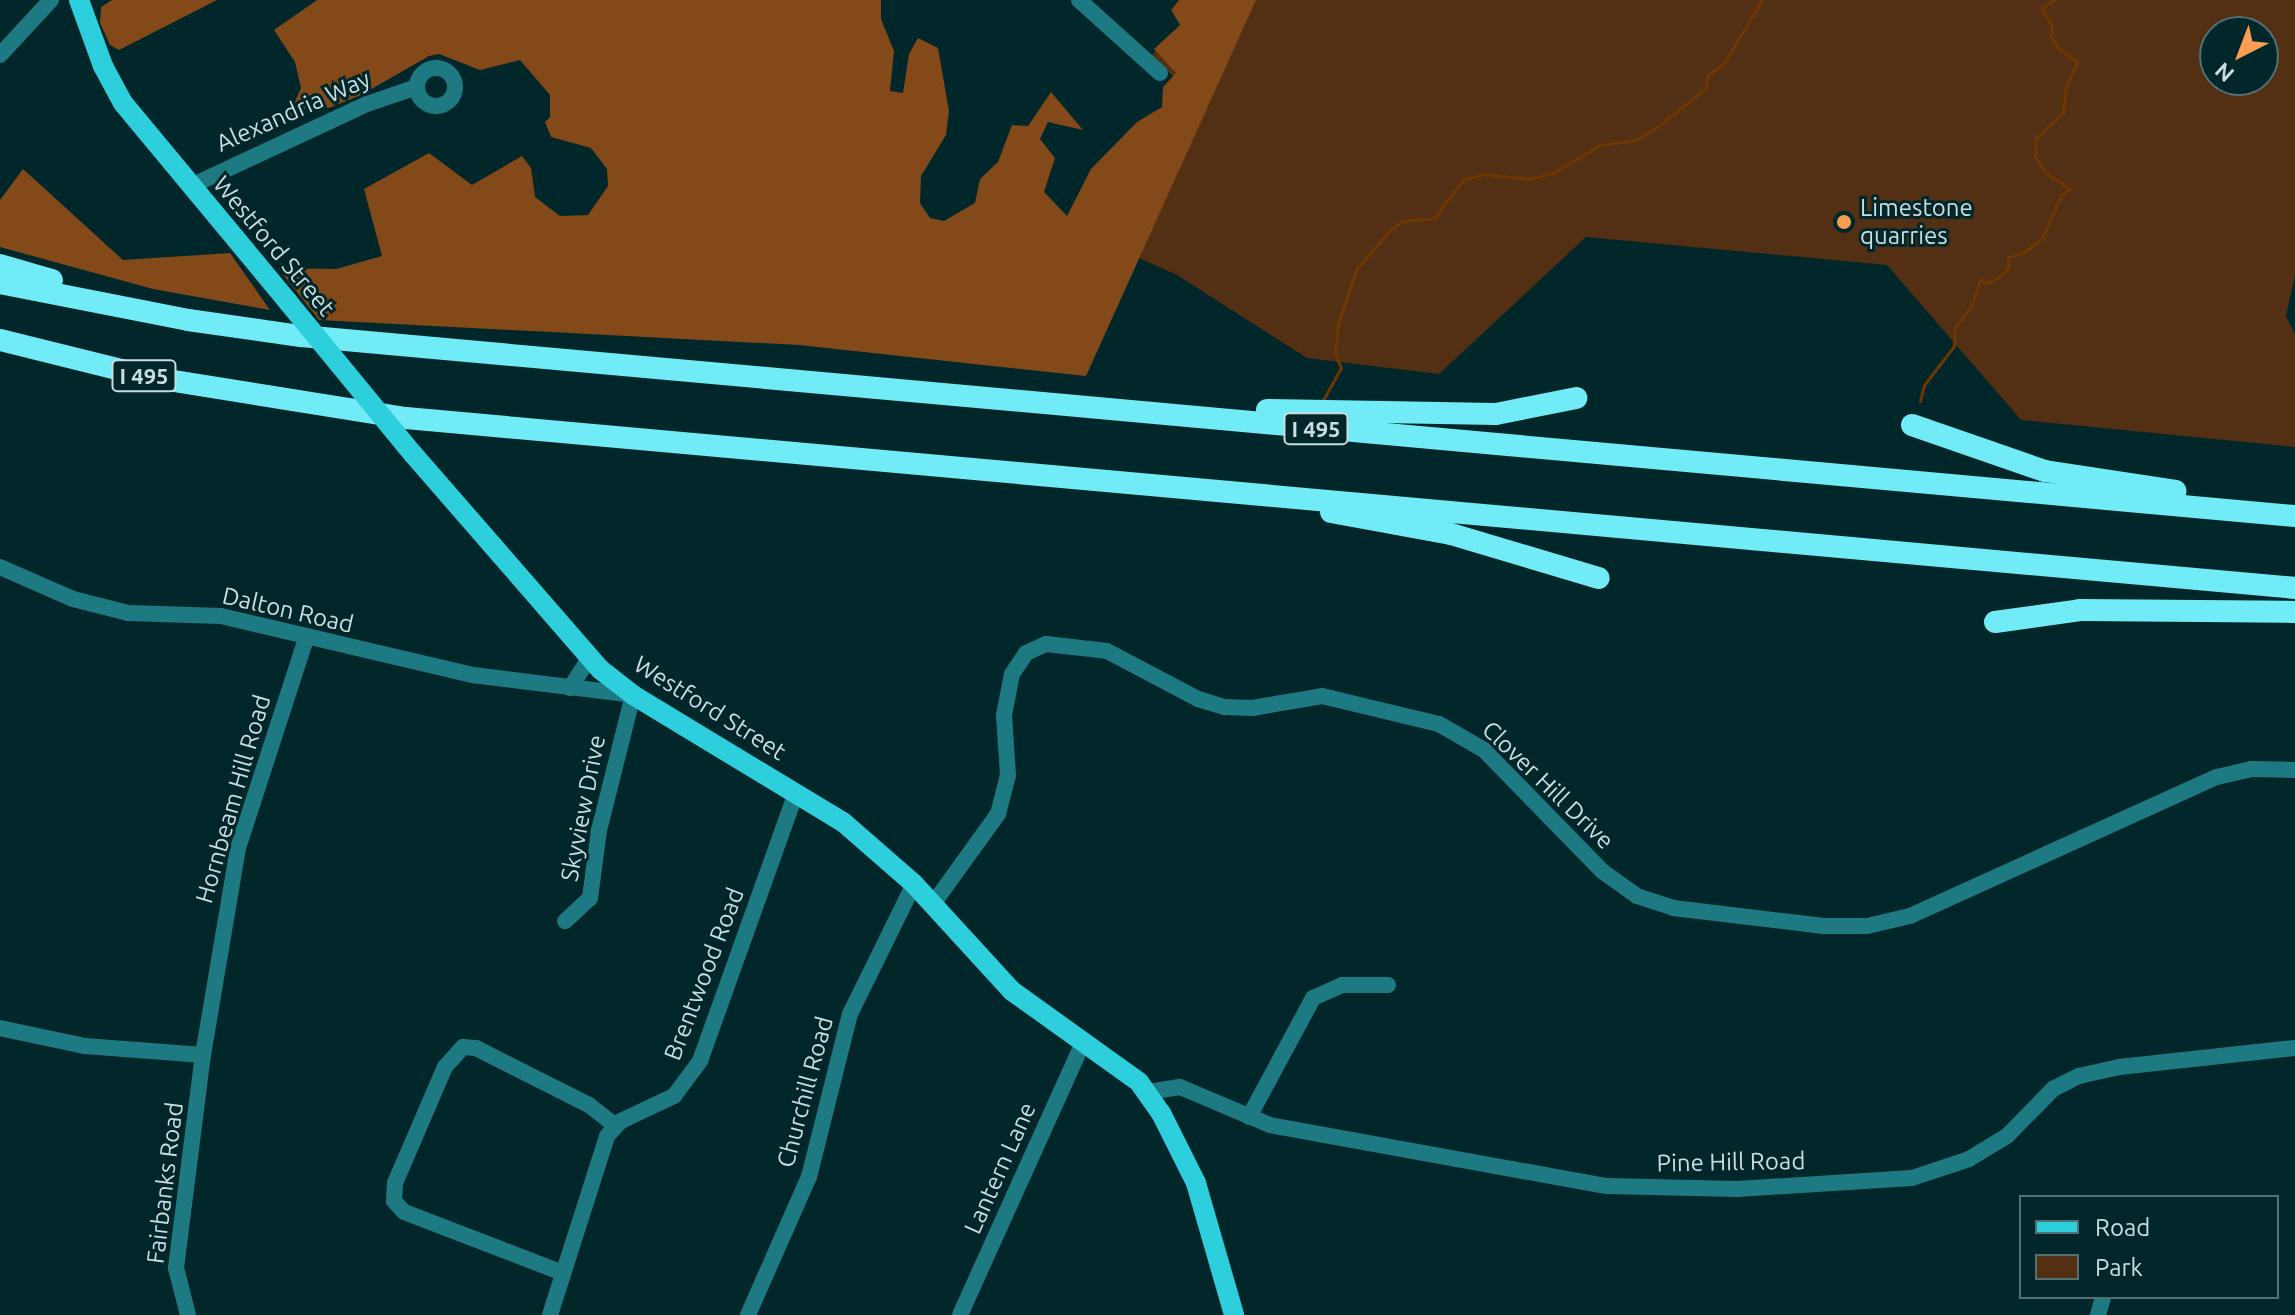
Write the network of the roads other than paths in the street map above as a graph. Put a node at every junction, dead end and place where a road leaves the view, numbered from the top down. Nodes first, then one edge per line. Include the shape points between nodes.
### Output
1 (51, 0) edge
2 (79, 0) edge
3 (1079, 0) edge
4 (0, 55) edge
5 (1160, 73) dead end
6 (417, 87) dead end
7 (191, 186) junction
8 (0, 265) edge
9 (0, 283) edge
10 (188, 320) junction
11 (0, 340) edge
12 (0, 352) edge
13 (149, 377) junction
14 (1576, 398) dead end
15 (1103, 405) junction
16 (1912, 425) dead end
17 (1216, 489) junction
18 (2295, 507) edge
19 (2295, 516) edge
20 (0, 567) edge
21 (1599, 578) dead end
22 (2295, 588) edge
23 (2295, 612) edge
24 (1995, 622) dead end
25 (306, 639) junction
26 (590, 657) junction
27 (570, 688) junction
28 (633, 695) junction
29 (2295, 770) edge
30 (796, 793) junction
31 (914, 884) junction
32 (933, 904) junction
33 (565, 921) dead end
34 (1388, 985) dead end
35 (0, 1028) edge
36 (1084, 1041) junction
37 (2295, 1048) edge
38 (203, 1055) junction
39 (1148, 1092) junction
40 (1249, 1117) junction
41 (616, 1126) junction
42 (563, 1273) junction
43 (188, 1315) edge
44 (550, 1315) edge
45 (748, 1315) edge
46 (960, 1315) edge
47 (1234, 1315) edge

1 - 4 street
2 - 7 main road, Westford Street via 115,91
3 - 5 street
6 - 7 street, Alexandria Way via 367,104
7 - 26 main road, Westford Street, bridge
8 - 10 highway
9 - 10 highway, I 495
10 - 15 highway, I 495 via 546,360
11 - 13 highway, I 495
12 - 13 highway
13 - 17 highway, I 495 via 406,418
14 - 15 highway via 1496,414
15 - 19 highway, I 495 via 1299,428
16 - 18 highway via 2045,471
17 - 21 highway via 1451,534
17 - 22 highway, I 495
20 - 25 street, Dalton Road via 73,599 128,613 221,616
23 - 24 highway via 2080,610
25 - 27 street, Dalton Road via 473,675
25 - 38 street, Hornbeam Hill Road via 238,848
26 - 27 street
26 - 28 main road, Westford Street
27 - 28 street, Dalton Road
28 - 30 main road, Westford Street
28 - 33 street, Skyview Drive via 599,830 590,898
29 - 32 street, Clover Hill Drive via 2252,769 2217,777 1910,916 1867,926 1824,926 1667,907 1632,893 1597,866 1484,750 1439,724 1322,696 1252,708 1225,707 1198,699 1107,651 1040,645 1021,657 1009,684 1004,723 1008,775 1001,807
30 - 31 main road, Westford Street via 843,822
30 - 41 street, Brentwood Road via 695,1070 665,1103
31 - 32 main road, Westford Street
31 - 45 street, Churchill Road via 850,1014 809,1177
32 - 36 main road, Westford Street via 1012,991
34 - 40 street via 1342,985 1313,998
35 - 38 street via 85,1046
36 - 39 main road, Westford Street
36 - 46 street, Lantern Lane
37 - 40 street, Pine Hill Road via 2079,1076 2053,1089 2007,1136 1969,1159 1912,1178 1855,1184 1607,1186 1387,1149
38 - 43 street, Fairbanks Road via 176,1268
39 - 40 street, Pine Hill Road via 1180,1087
39 - 47 main road, Westford Street via 1196,1183
41 - 42 street via 605,1142
41 - 42 street via 589,1105 476,1048 463,1047 445,1067 395,1183 394,1201 404,1212
42 - 44 street

